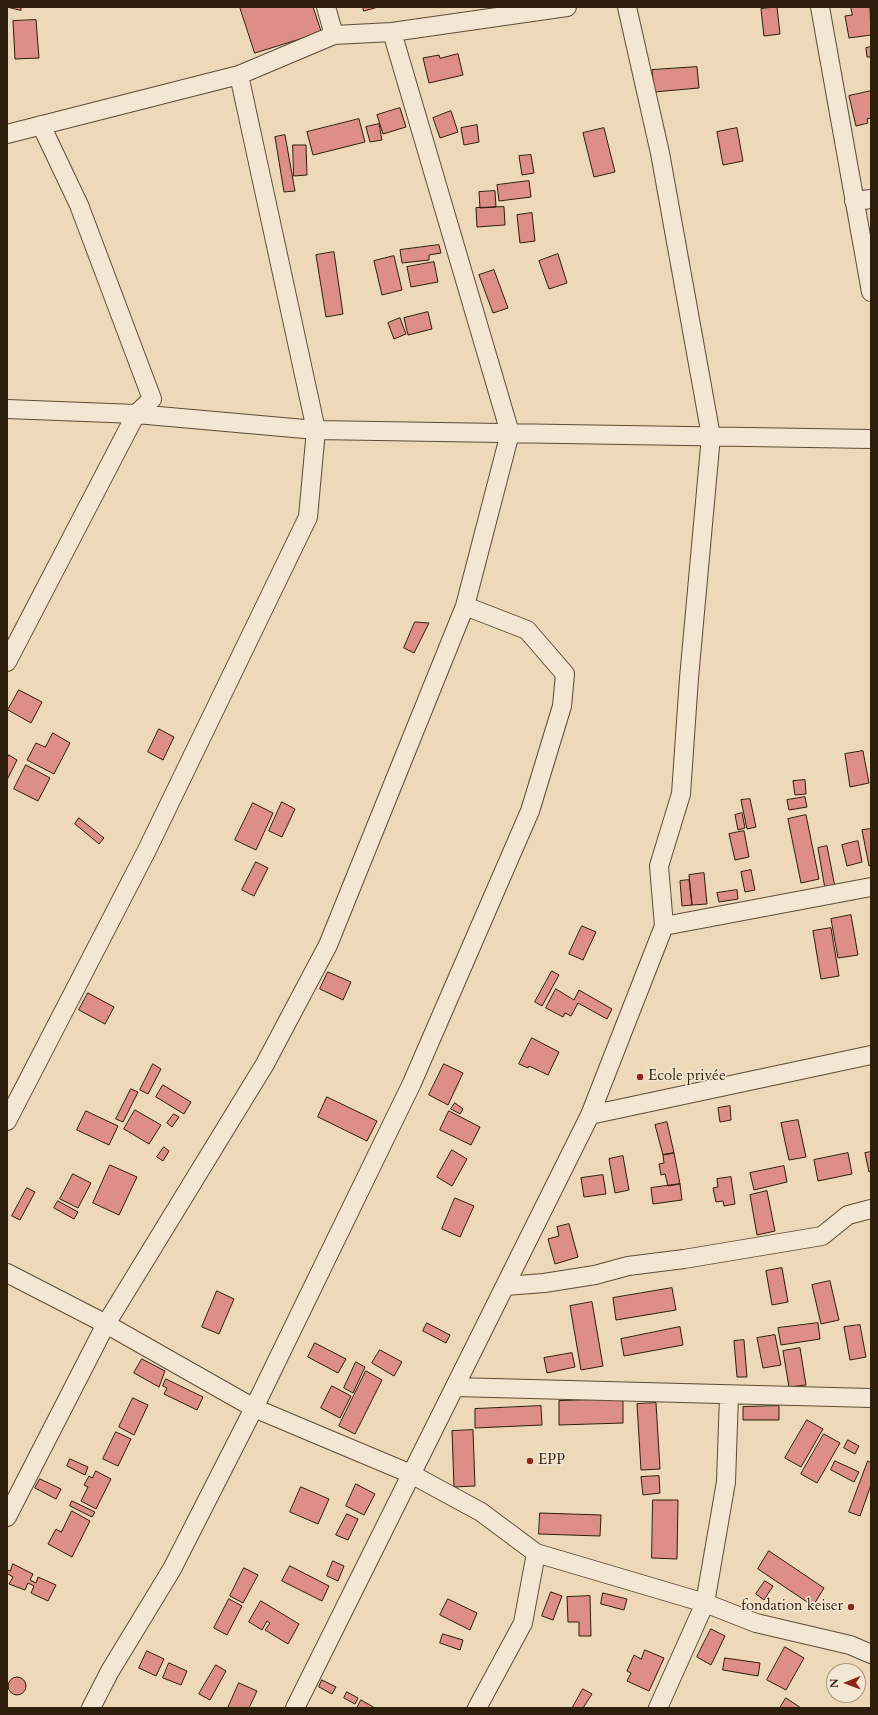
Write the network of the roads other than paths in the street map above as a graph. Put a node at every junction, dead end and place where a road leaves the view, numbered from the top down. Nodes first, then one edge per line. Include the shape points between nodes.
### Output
1 (326, 7) edge
2 (567, 7) edge
3 (627, 7) edge
4 (820, 7) edge
5 (392, 32) junction
6 (334, 35) junction
7 (239, 75) junction
8 (41, 125) junction
9 (7, 134) edge
10 (863, 200) edge
11 (871, 292) edge
12 (7, 409) edge
13 (136, 414) junction
14 (316, 430) junction
15 (510, 433) junction
16 (711, 436) junction
17 (871, 440) edge
18 (464, 606) junction
19 (7, 662) edge
20 (871, 887) edge
21 (664, 926) junction
22 (871, 1055) edge
23 (590, 1115) junction
24 (7, 1121) edge
25 (871, 1208) edge
26 (7, 1273) edge
27 (505, 1286) junction
28 (106, 1324) junction
29 (455, 1387) junction
30 (729, 1395) junction
31 (871, 1398) edge
32 (254, 1408) junction
33 (411, 1474) junction
34 (7, 1517) edge
35 (536, 1553) junction
36 (705, 1603) junction
37 (871, 1654) edge
38 (91, 1708) edge
39 (295, 1708) edge
40 (477, 1708) edge
41 (658, 1708) edge

1 - 6 street
2 - 5 street
3 - 16 street via 660,153
4 - 10 street
5 - 6 street
5 - 15 street
6 - 7 street
7 - 8 street
7 - 14 street
8 - 9 street
8 - 13 street via 79,205 152,399
10 - 11 street
12 - 13 street
13 - 14 street
13 - 19 street
14 - 15 street
14 - 24 street via 308,517 147,850
15 - 16 street
15 - 18 street
16 - 17 street
16 - 21 street via 688,678 681,794 659,866
18 - 28 street via 328,945 265,1064
18 - 32 street via 527,630 565,674 562,706 530,811 416,1076
20 - 21 street
21 - 23 street
22 - 23 street
23 - 27 street
25 - 27 street via 848,1215 822,1236 628,1266 595,1275
26 - 28 street
27 - 29 street
28 - 32 street
28 - 34 street
29 - 30 street
29 - 33 street
30 - 31 street
30 - 36 street via 726,1482
32 - 33 street
32 - 38 street via 172,1569 110,1671
33 - 35 street via 481,1512
33 - 39 street
35 - 36 street
35 - 40 street via 524,1623
36 - 37 street via 756,1623 850,1645
36 - 41 street

